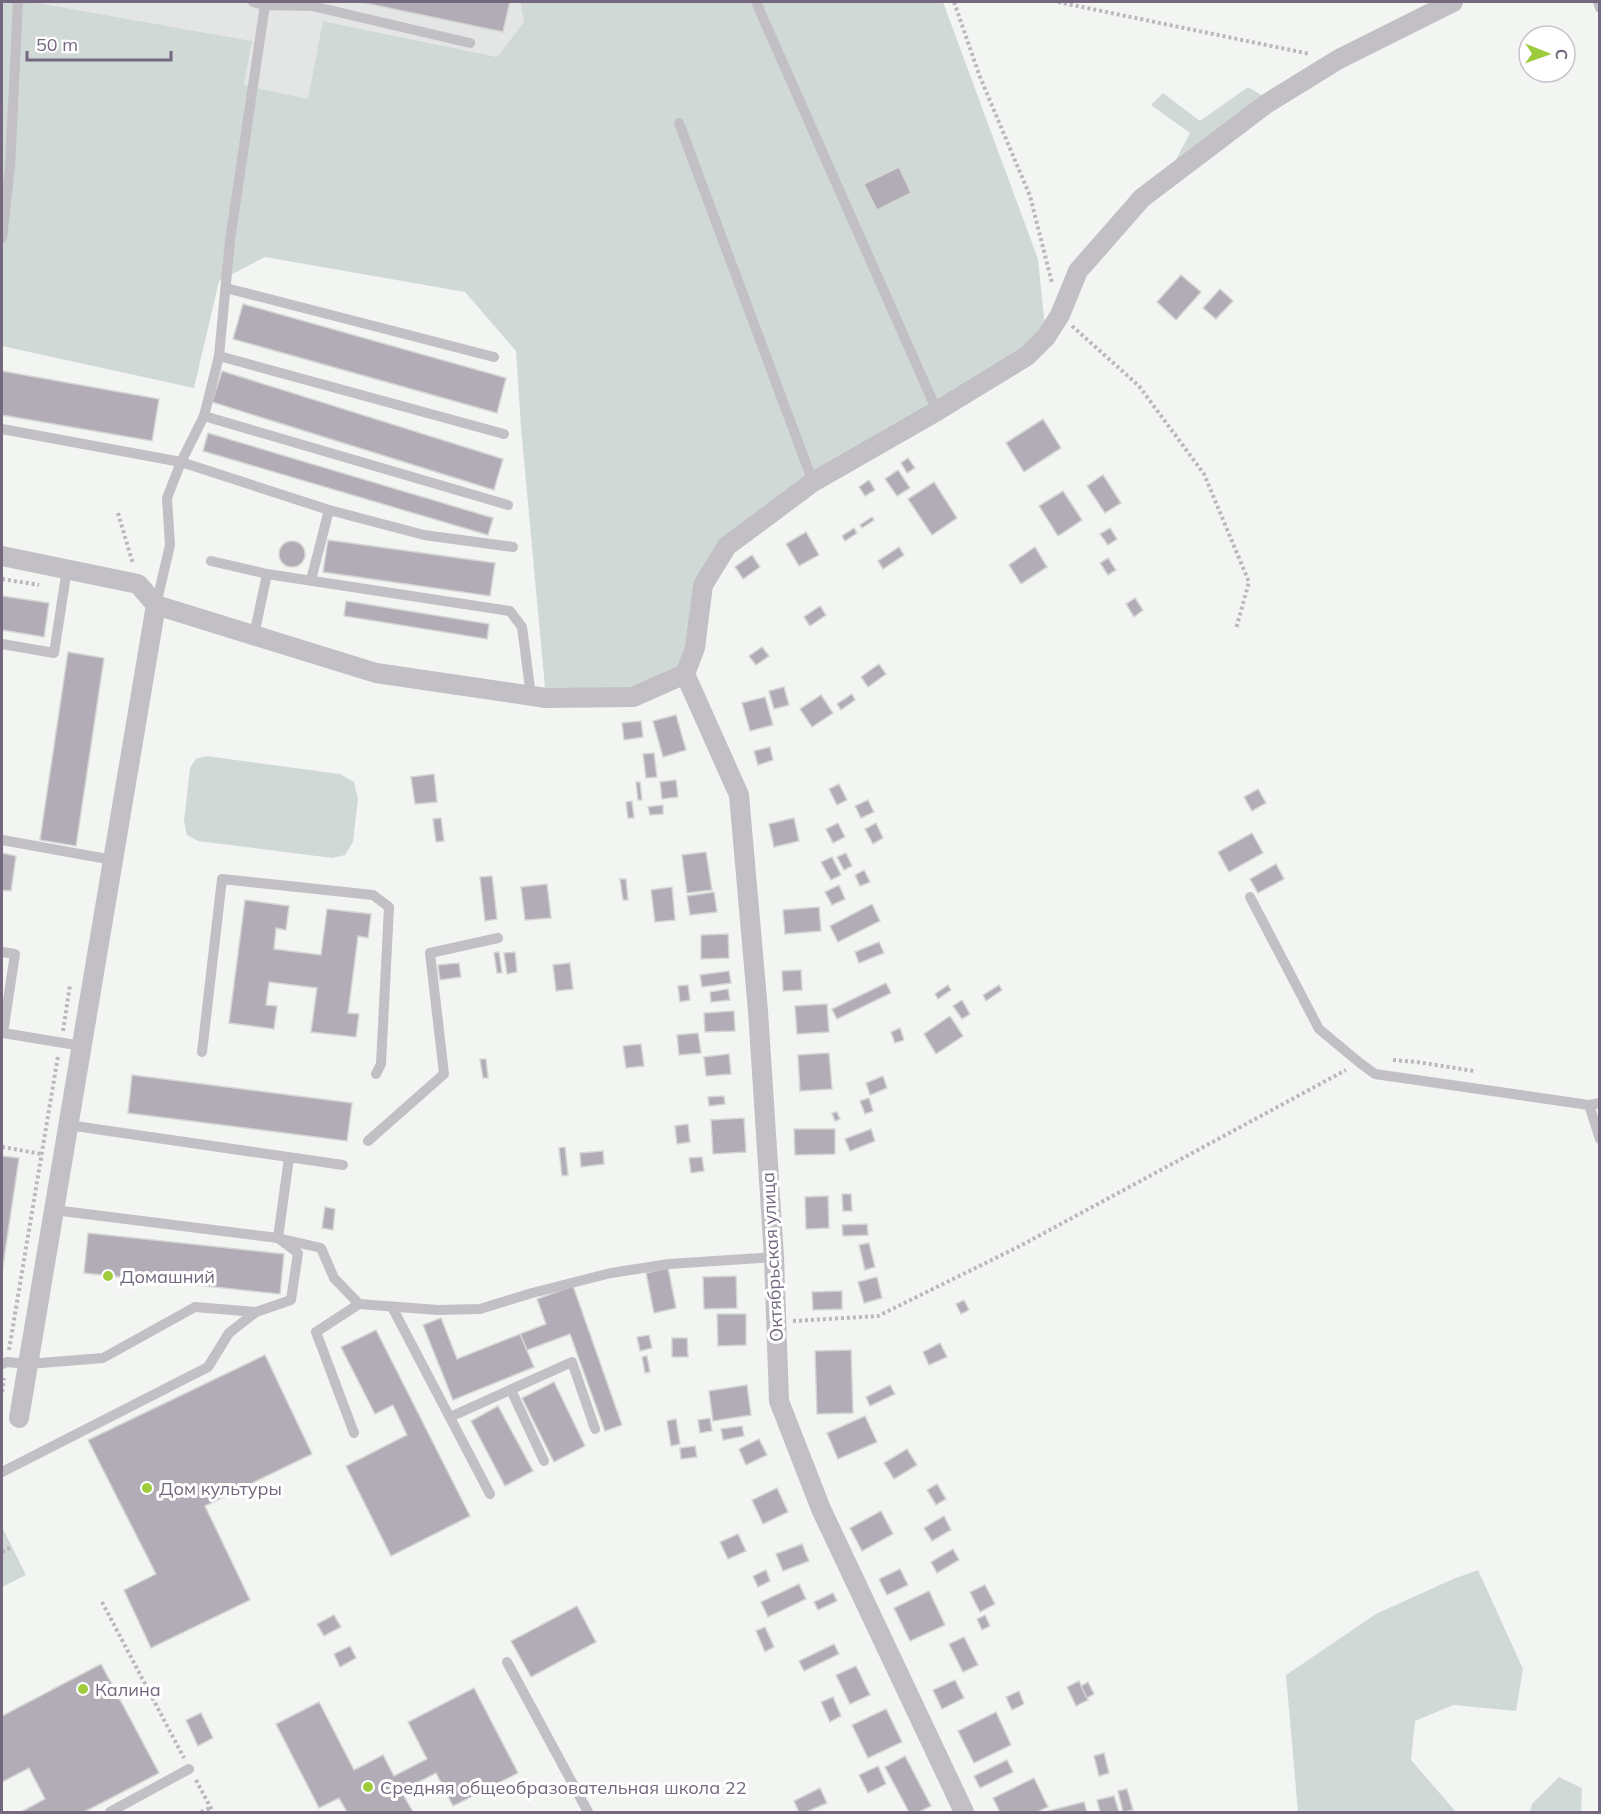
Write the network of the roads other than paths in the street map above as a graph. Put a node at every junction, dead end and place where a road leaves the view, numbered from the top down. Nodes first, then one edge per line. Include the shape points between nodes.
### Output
1 (18, 2) edge
2 (253, 2) edge
3 (756, 2) edge
4 (1453, 2) edge
5 (1598, 2) edge
6 (312, 4) edge
7 (265, 5) junction
8 (1599, 8) edge
9 (470, 43) dead end
10 (679, 123) dead end
11 (2, 238) edge
12 (226, 288) junction
13 (219, 356) junction
14 (494, 357) dead end
15 (937, 411) junction
16 (204, 416) junction
17 (2, 429) edge
18 (504, 434) dead end
19 (181, 462) junction
20 (813, 482) junction
21 (508, 505) dead end
22 (329, 510) junction
23 (513, 546) dead end
24 (2, 556) edge
25 (211, 561) dead end
26 (67, 568) junction
27 (267, 574) junction
28 (311, 580) junction
29 (156, 605) junction
30 (254, 635) junction
31 (2, 644) edge
32 (685, 674) junction
33 (531, 696) junction
34 (2, 840) edge
35 (113, 860) junction
36 (1250, 897) dead end
37 (498, 938) dead end
38 (2, 952) edge
39 (2, 1036) edge
40 (82, 1046) junction
41 (202, 1052) dead end
42 (376, 1074) dead end
43 (1594, 1104) edge
44 (68, 1125) junction
45 (1599, 1139) edge
46 (368, 1142) dead end
47 (290, 1158) junction
48 (343, 1165) dead end
49 (54, 1210) junction
50 (278, 1238) junction
51 (774, 1257) junction
52 (358, 1304) junction
53 (392, 1307) junction
54 (256, 1312) junction
55 (2, 1364) edge
56 (28, 1364) junction
57 (511, 1390) junction
58 (450, 1417) junction
59 (19, 1418) dead end
60 (596, 1428) dead end
61 (354, 1433) dead end
62 (544, 1461) dead end
63 (2, 1472) edge
64 (490, 1494) dead end
65 (507, 1662) dead end
66 (189, 1769) road end
67 (110, 1812) edge
68 (588, 1812) edge
69 (964, 1812) edge

1 - 11 lane via 10,167
2 - 7 lane
3 - 15 lane
4 - 15 street via 1339,59 1266,104 1142,198 1078,271 1046,337 1027,356
5 - 8 lane
6 - 7 lane
6 - 9 lane
7 - 12 lane
10 - 20 lane
12 - 13 lane
12 - 14 lane
13 - 16 lane
13 - 18 lane
15 - 20 street
16 - 19 lane
16 - 21 lane
17 - 19 lane
19 - 22 lane
19 - 29 lane via 167,498 170,544
20 - 32 street via 727,546 703,585 695,648
22 - 23 lane via 424,535
22 - 28 lane
24 - 26 street
25 - 27 lane
26 - 29 street via 138,584
26 - 31 lane via 54,653
27 - 28 lane
27 - 30 lane
28 - 33 lane via 510,611 522,627
29 - 30 street
29 - 35 street
30 - 33 street via 376,673
32 - 33 street via 633,697
32 - 51 street, Октябрьская улица via 739,795
34 - 35 lane
35 - 40 street
36 - 43 lane via 1319,1029 1375,1074
37 - 46 lane via 430,953 444,1074
38 - 39 lane via 15,954
39 - 40 lane
40 - 44 street
41 - 42 lane via 222,879 373,895 389,907 381,1064
43 - 45 lane
44 - 47 lane
44 - 49 street
47 - 48 lane
47 - 50 lane
49 - 50 lane
49 - 56 street
50 - 52 lane via 321,1248 334,1278
50 - 54 lane via 298,1253 291,1300
51 - 53 lane via 669,1264 611,1273 480,1309
51 - 69 street, Октябрьская улица via 779,1401 820,1509
52 - 53 lane
52 - 61 lane via 316,1332
53 - 58 lane
54 - 56 lane via 195,1307 103,1358
54 - 63 lane via 229,1333 208,1367
55 - 56 lane
56 - 59 street
57 - 58 lane
57 - 60 lane via 572,1362
57 - 62 lane
58 - 64 lane
65 - 68 lane
66 - 67 lane

